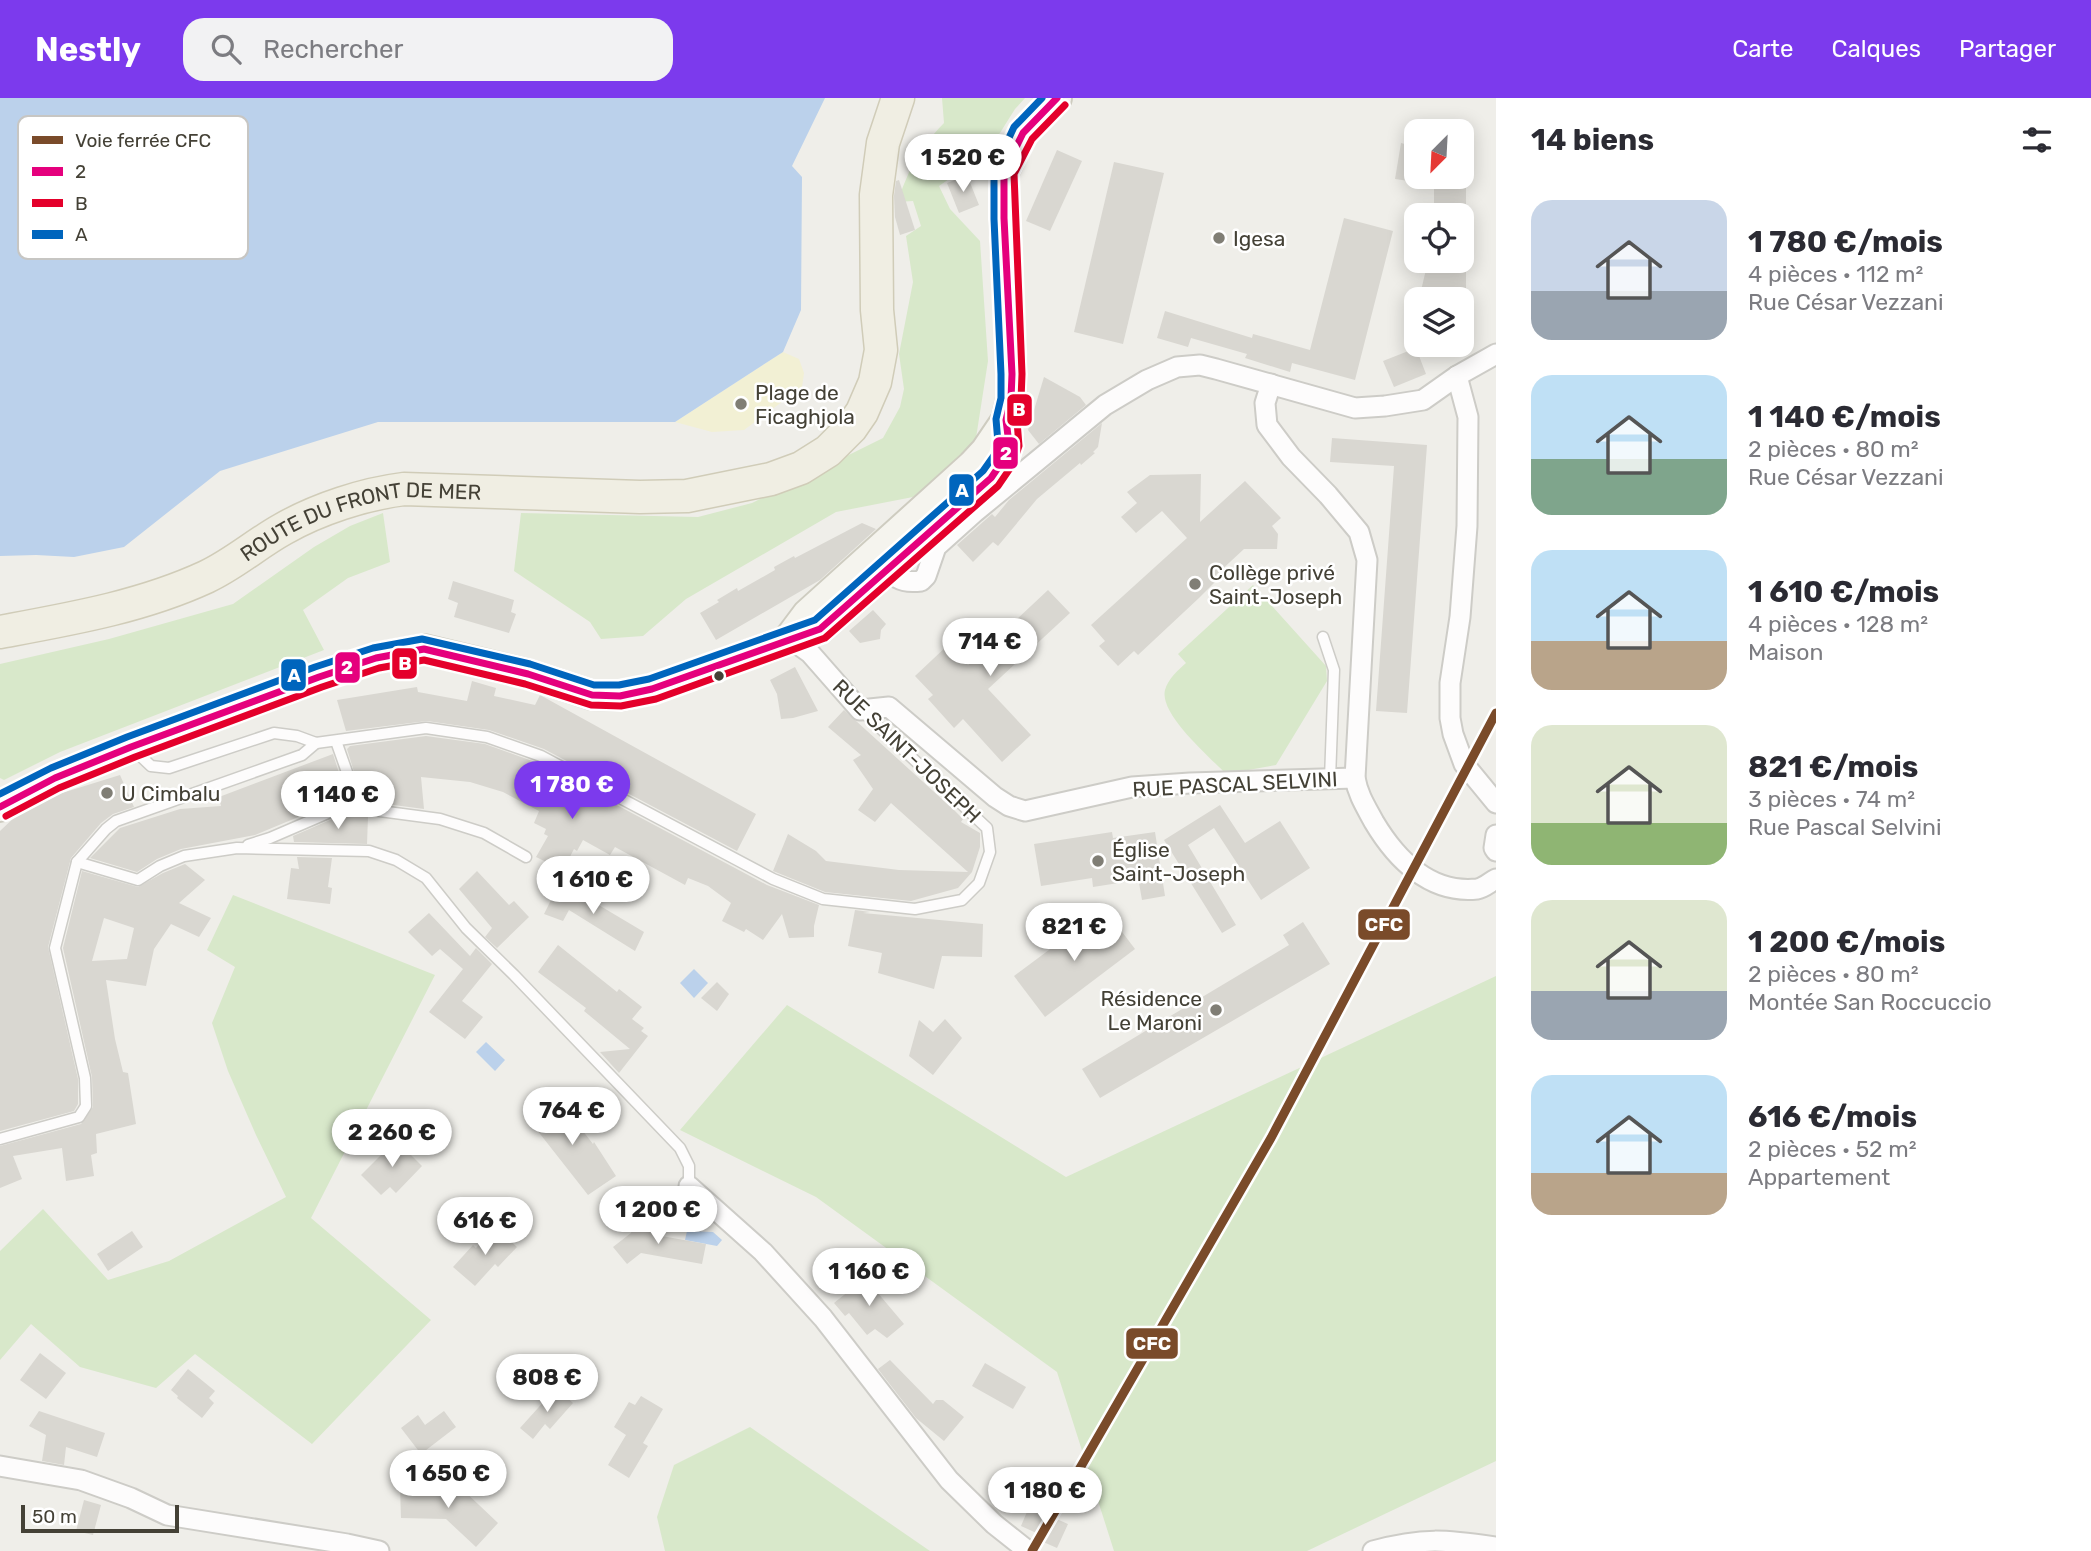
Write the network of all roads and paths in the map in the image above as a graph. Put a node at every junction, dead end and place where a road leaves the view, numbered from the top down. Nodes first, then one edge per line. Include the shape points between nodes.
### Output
1 (898, 98) edge
2 (1057, 98) edge
3 (1496, 355) edge
4 (1457, 376) junction
5 (1271, 384) junction
6 (881, 562) junction
7 (0, 632) edge
8 (1323, 637) dead end
9 (789, 638) junction
10 (860, 710) junction
11 (336, 741) junction
12 (316, 743) junction
13 (131, 747) junction
14 (1355, 778) junction
15 (1330, 779) junction
16 (1496, 803) edge
17 (0, 807) edge
18 (356, 808) junction
19 (1496, 835) edge
20 (237, 848) junction
21 (1496, 851) edge
22 (526, 857) dead end
23 (77, 862) junction
24 (1496, 879) edge
25 (0, 1139) edge
26 (689, 1186) joint
27 (0, 1466) edge
28 (1496, 1547) edge
29 (379, 1551) edge
30 (1028, 1551) edge
31 (1373, 1551) edge

1 - 7 main road, ROUTE DU FRONT DE MER via 883,143 876,195 877,310 858,370 833,416 788,455 736,485 687,496 404,489 374,493 284,528 225,567 140,602
2 - 6 main road via 1023,134 1004,172 1012,374 1006,420 1009,444 1004,459 991,478
3 - 4 street
4 - 5 street via 1423,400 1355,408
4 - 16 street via 1468,417 1467,526 1448,701 1464,764
5 - 6 street via 1200,365 1177,367 1147,380 1105,405 975,512 936,547 922,581 897,579
5 - 14 street via 1265,403 1267,425 1359,532 1367,559
6 - 9 main road via 807,614
8 - 15 lane via 1334,670
9 - 10 street, RUE SAINT-JOSEPH via 810,653
9 - 13 main road via 652,689 620,696 592,695 424,649 376,658 319,677
10 - 11 lane, RUE SAINT-JOSEPH via 987,828 990,852 985,872 962,900 915,909 823,899 773,879 541,756 487,737 426,728
10 - 15 street, RUE PASCAL SELVINI via 889,707 995,797 1025,811 1132,787
11 - 12 lane, RUE SAINT-JOSEPH
11 - 18 lane
12 - 13 lane via 274,733 169,768 151,766
12 - 23 lane via 302,755 116,821
13 - 17 main road
14 - 15 street, RUE PASCAL SELVINI
14 - 24 street via 1358,794 1379,830 1414,871 1439,884 1464,888 1480,889
18 - 20 lane via 335,810
18 - 22 lane via 440,819 484,833
19 - 21 street
20 - 23 lane via 184,856 138,880
20 - 26 lane via 369,851 426,877 466,928 680,1148 689,1166
23 - 25 lane via 55,948 85,1078 86,1106 79,1116
26 - 30 street via 763,1252 823,1318 949,1480
27 - 29 street via 81,1480 167,1515
28 - 31 street via 1442,1539

